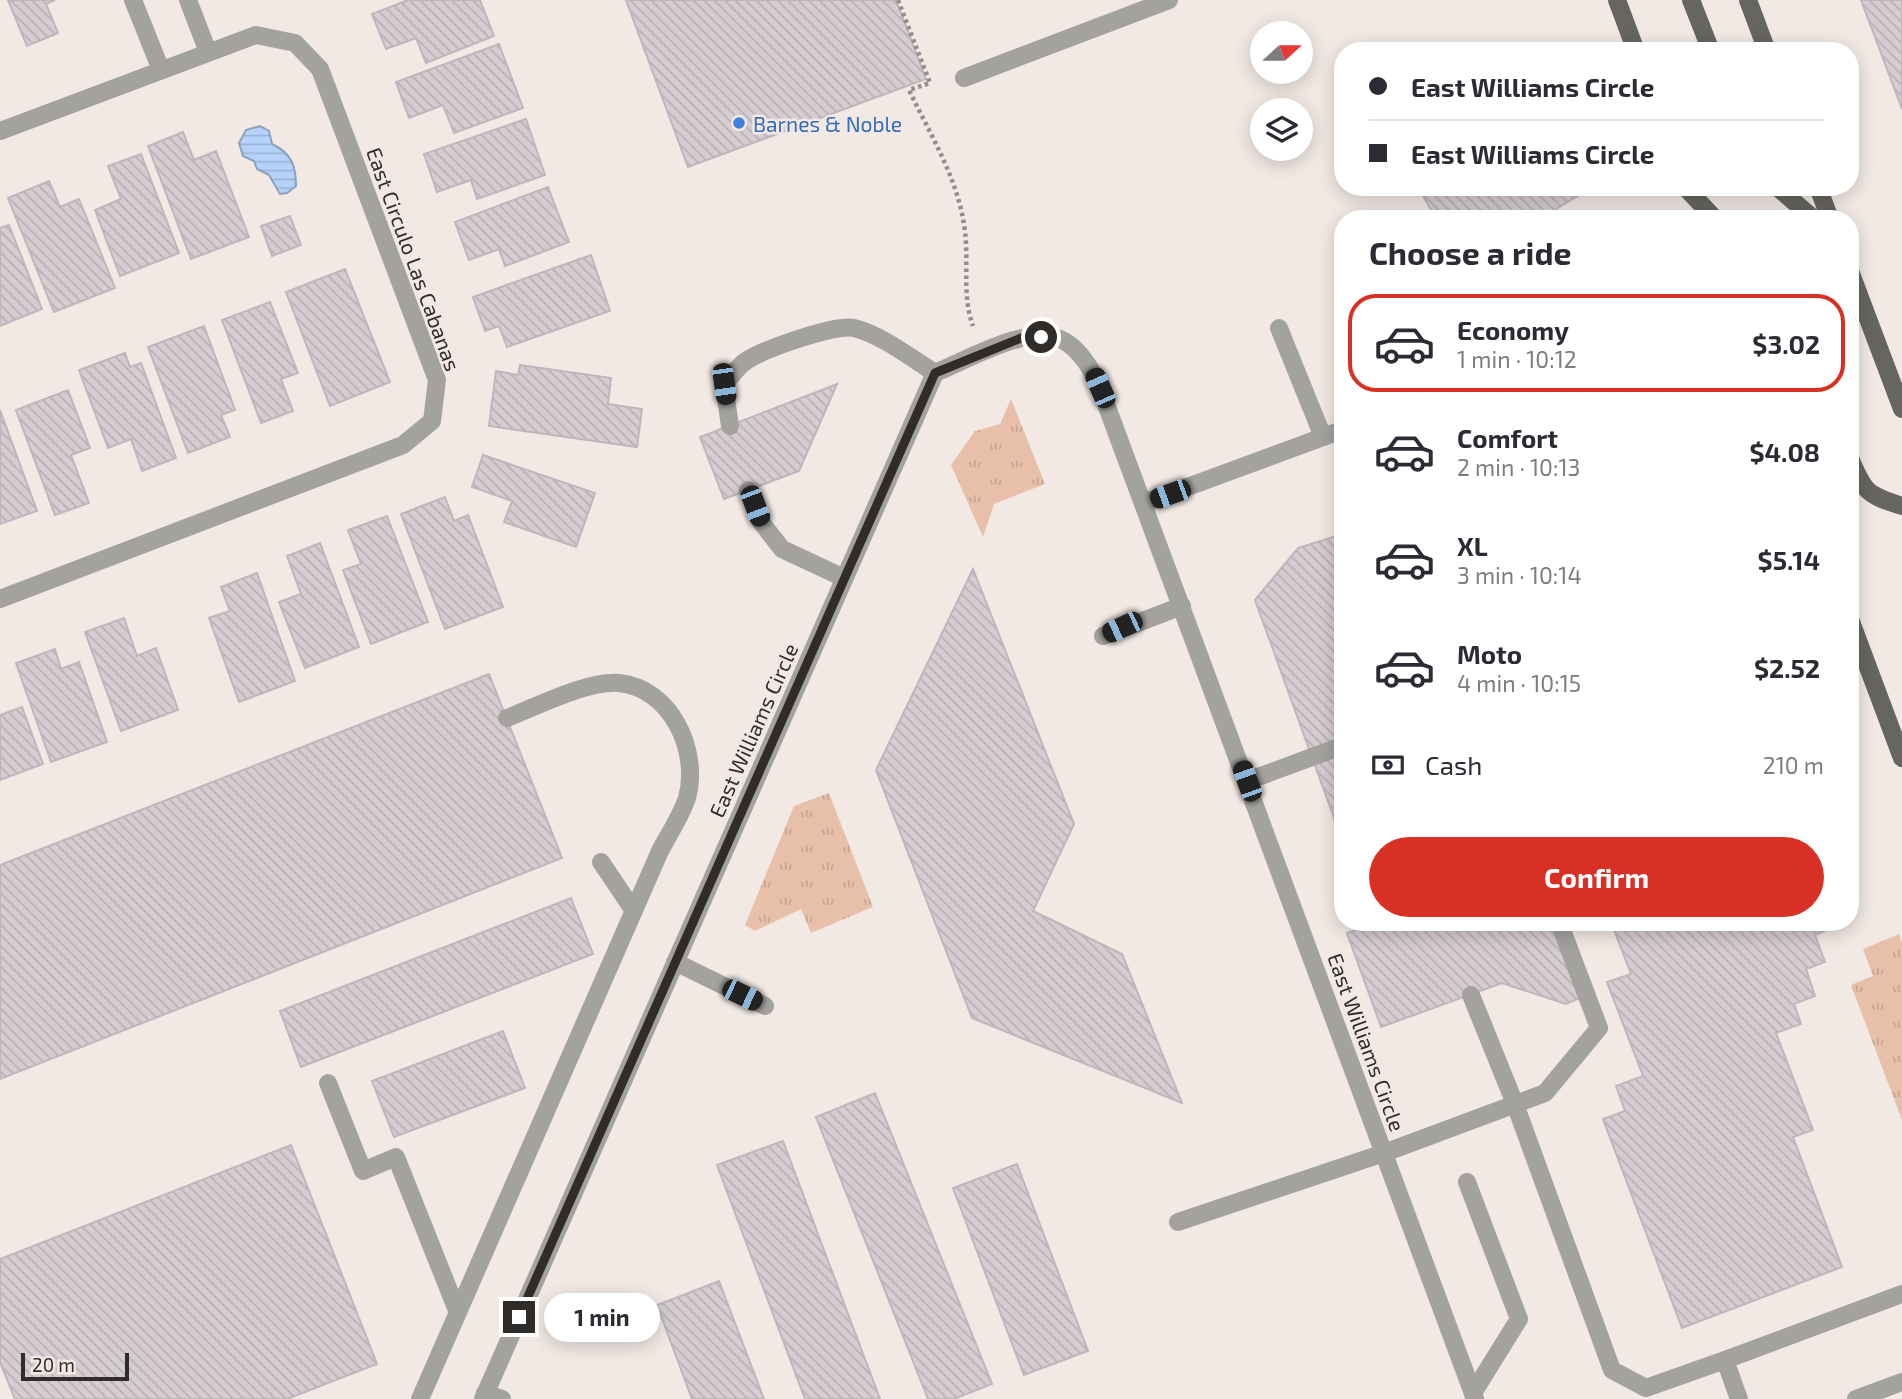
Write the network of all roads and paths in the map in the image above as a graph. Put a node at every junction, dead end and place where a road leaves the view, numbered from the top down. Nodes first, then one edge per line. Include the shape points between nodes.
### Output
1 (133, 0) edge
2 (188, 0) edge
3 (898, 0) edge
4 (1169, 0) edge
5 (1617, 0) edge
6 (1691, 0) edge
7 (1748, 0) edge
8 (1633, 42) edge
9 (1707, 42) edge
10 (1764, 42) edge
11 (208, 52) junction
12 (161, 70) junction
13 (964, 78) dead end
14 (0, 131) edge
15 (1694, 196) edge
16 (1787, 196) edge
17 (1707, 210) edge
18 (1804, 210) edge
19 (1859, 295) edge
20 (1279, 328) dead end
21 (984, 353) junction
22 (935, 373) junction
23 (1902, 409) edge
24 (730, 426) dead end
25 (1334, 433) edge
26 (1322, 438) junction
27 (1859, 481) edge
28 (748, 490) dead end
29 (1144, 503) junction
30 (1902, 506) edge
31 (844, 578) junction
32 (0, 599) edge
33 (1182, 606) junction
34 (1103, 636) dead end
35 (1859, 643) edge
36 (507, 718) dead end
37 (1334, 749) edge
38 (1902, 758) edge
39 (1247, 781) junction
40 (601, 862) dead end
41 (634, 911) junction
42 (1562, 931) edge
43 (675, 962) junction
44 (1471, 995) dead end
45 (765, 1006) dead end
46 (328, 1083) dead end
47 (1515, 1104) junction
48 (1384, 1153) junction
49 (1467, 1182) dead end
50 (1178, 1222) dead end
51 (1902, 1294) edge
52 (458, 1313) junction
53 (1725, 1360) junction
54 (1902, 1382) edge
55 (1474, 1396) edge
56 (490, 1397) edge
57 (420, 1399) edge
58 (1739, 1399) edge
59 (1856, 1399) edge

1 - 12 street
2 - 11 street
3 - 21 path via 930,83 909,90 956,186 965,226 967,309
4 - 13 street
5 - 8 main road
6 - 9 main road
7 - 10 main road
11 - 12 street, East Circulo Las Cabanas
11 - 32 street, East Circulo Las Cabanas via 256,35 295,43 320,69 437,380 432,421 404,445
12 - 14 street, East Circulo Las Cabanas
15 - 17 main road
16 - 18 main road
19 - 23 main road
20 - 26 street
21 - 22 street, East Williams Circle
21 - 29 street, East Williams Circle via 1026,336 1056,337 1078,352 1100,388
22 - 24 street via 853,328 824,333 782,344 744,362 724,384
22 - 31 street, East Williams Circle
25 - 26 street
26 - 29 street
27 - 30 main road via 1875,497
28 - 31 street via 761,523 782,549
29 - 33 street, East Williams Circle
31 - 43 street, East Williams Circle
33 - 34 street
33 - 39 street, East Williams Circle
35 - 38 main road
36 - 41 street via 594,685 619,683 642,690 662,704 677,723 690,769 687,798
37 - 39 street
39 - 48 street, East Williams Circle
40 - 41 street
41 - 52 street
42 - 47 street via 1600,1028 1545,1093
43 - 45 street
43 - 56 street, East Williams Circle
44 - 47 street
46 - 52 street via 363,1171 396,1157
47 - 48 street
47 - 53 street via 1612,1370 1646,1388
48 - 50 street
48 - 55 street, East Williams Circle
49 - 55 street via 1518,1319
51 - 53 street
52 - 57 street
53 - 58 street
54 - 59 street

